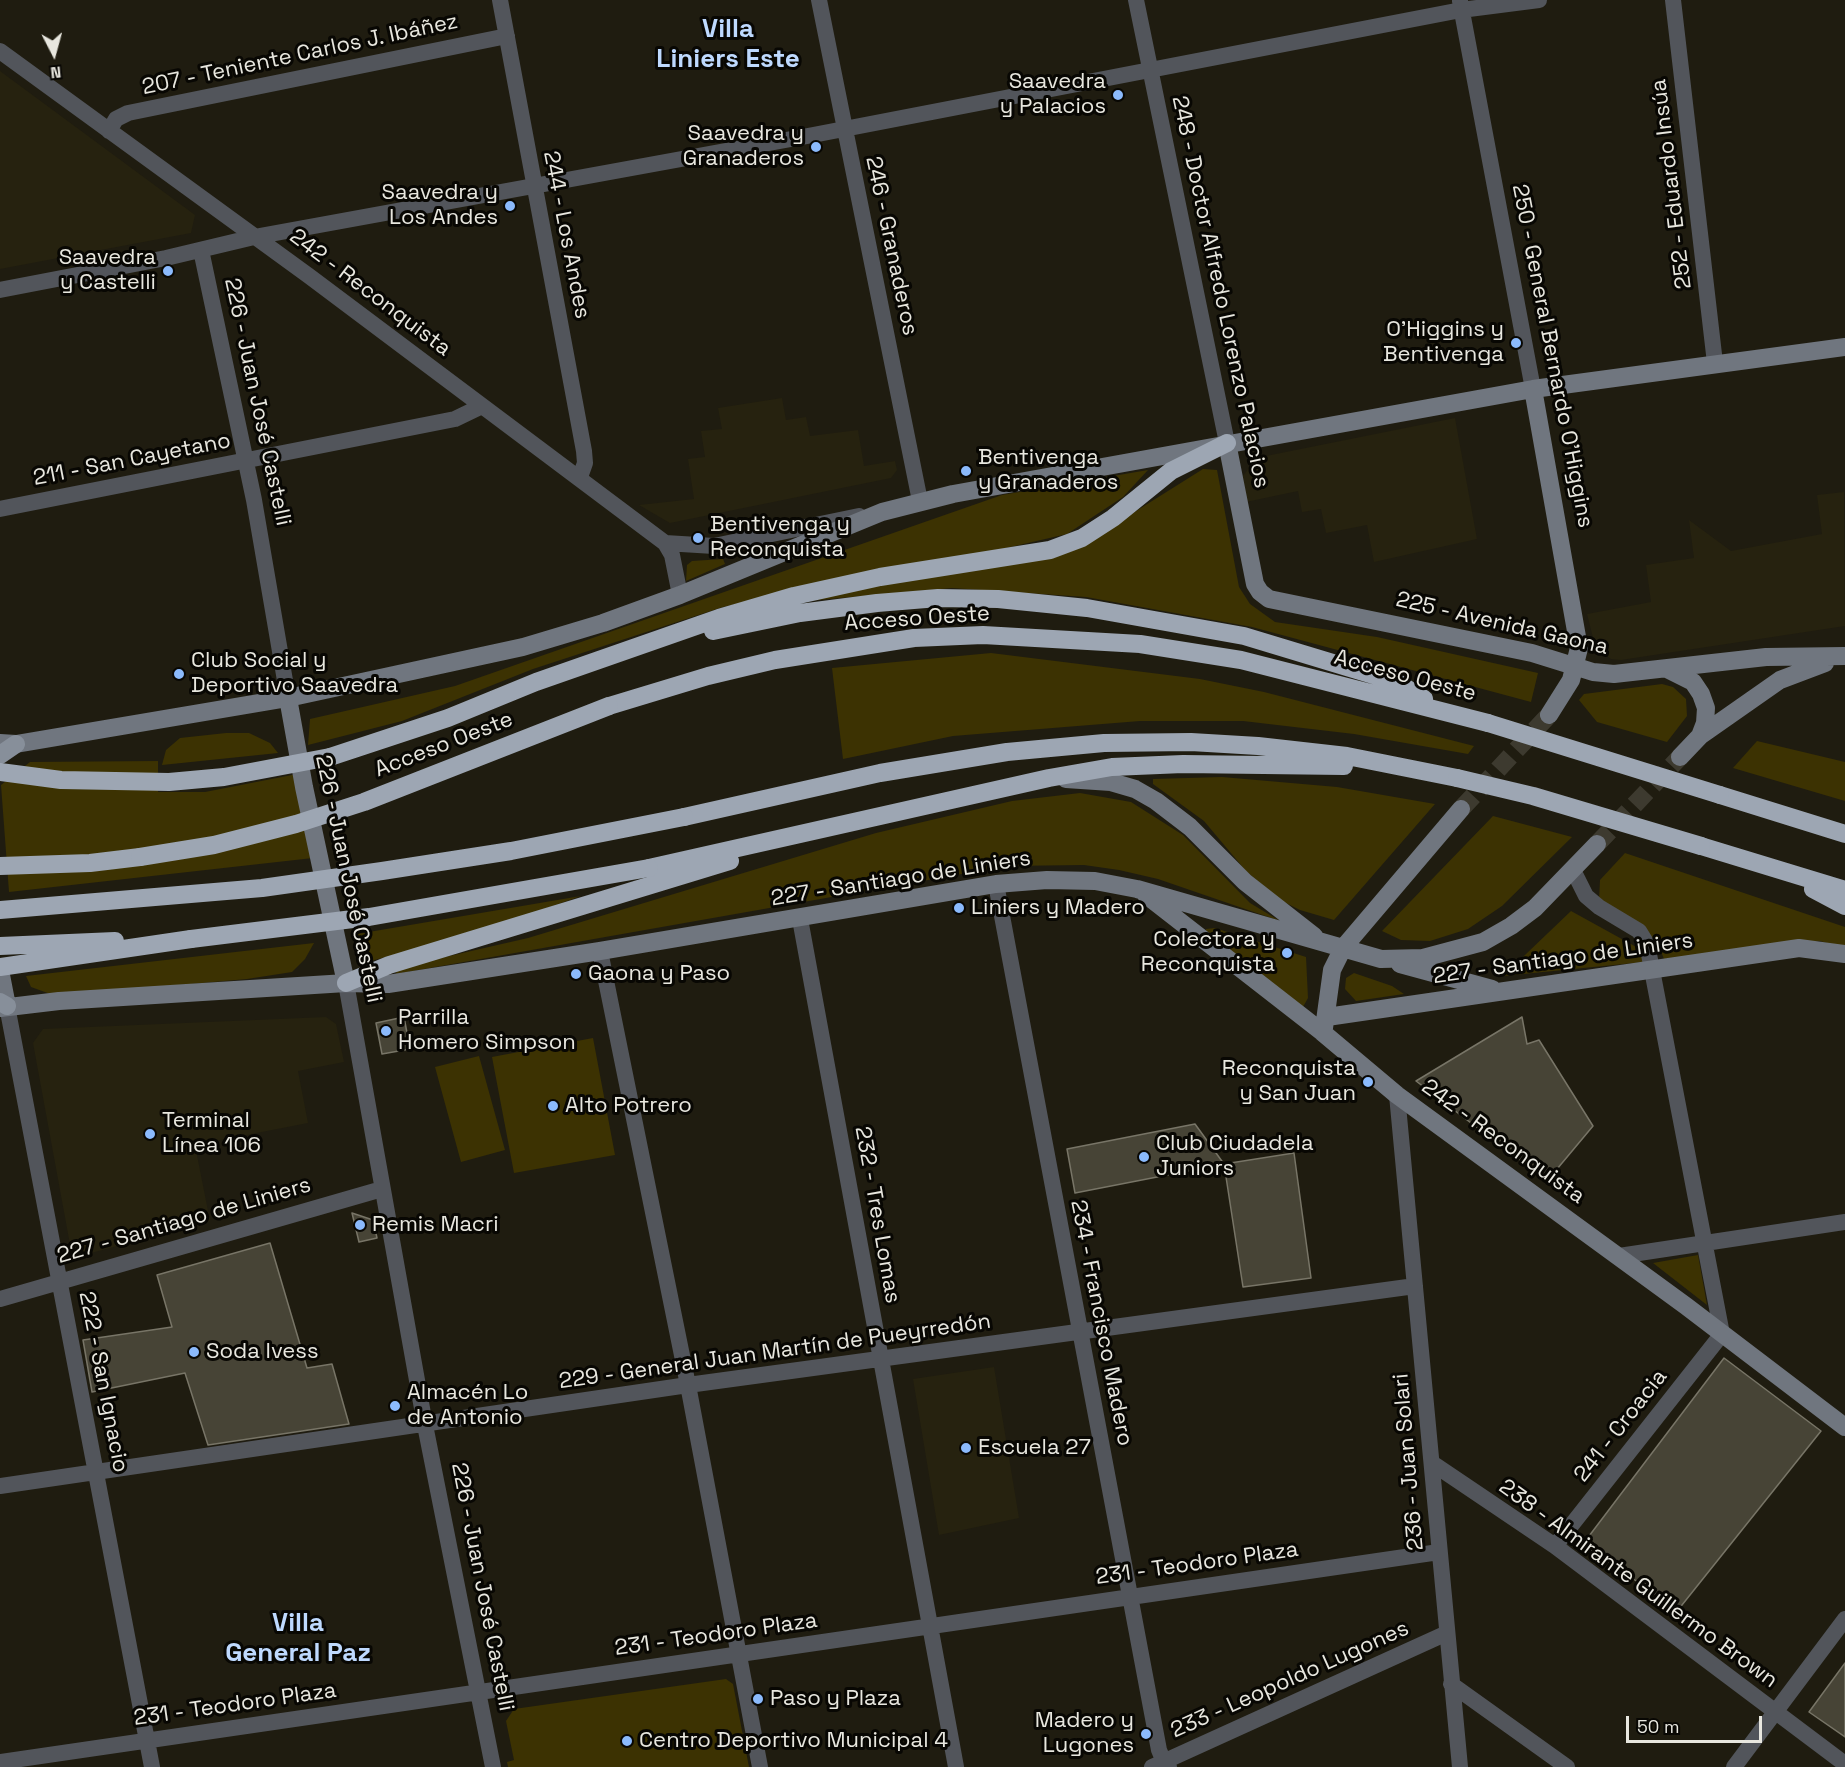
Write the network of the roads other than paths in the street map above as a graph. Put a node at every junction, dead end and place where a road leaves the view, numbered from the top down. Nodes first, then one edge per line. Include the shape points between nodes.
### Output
1 (500, 0) edge
2 (819, 0) edge
3 (1136, 0) edge
4 (1539, 0) edge
5 (1673, 0) edge
6 (1461, 5) edge
7 (507, 36) junction
8 (0, 51) edge
9 (1151, 71) junction
10 (844, 129) junction
11 (110, 131) junction
12 (534, 185) junction
13 (254, 237) junction
14 (201, 250) junction
15 (0, 290) edge
16 (1845, 347) edge
17 (1715, 363) junction
18 (1533, 389) junction
19 (482, 406) junction
20 (1227, 443) junction
21 (246, 460) junction
22 (580, 477) junction
23 (920, 501) junction
24 (0, 509) edge
25 (882, 512) junction
26 (665, 543) junction
27 (1260, 592) joint
28 (680, 595) junction
29 (647, 645) junction
30 (1845, 656) edge
31 (1575, 667) junction
32 (1664, 668) junction
33 (288, 698) junction
34 (1443, 711) junction
35 (1549, 715) tunnel mouth
36 (1700, 736) junction
37 (8, 744) edge
38 (0, 755) edge
39 (1680, 757) tunnel mouth
40 (1402, 767) junction
41 (0, 772) edge
42 (1049, 778) junction
43 (1461, 809) tunnel mouth
44 (878, 817) junction
45 (1845, 834) edge
46 (1598, 844) tunnel mouth
47 (0, 866) edge
48 (1777, 869) junction
49 (1573, 870) junction
50 (996, 884) junction
51 (1137, 889) junction
52 (1845, 890) edge
53 (1845, 906) edge
54 (0, 910) edge
55 (800, 919) junction
56 (191, 939) junction
57 (1321, 941) junction
58 (0, 946) edge
59 (1343, 948) junction
60 (600, 951) junction
61 (1845, 954) edge
62 (1381, 959) junction
63 (0, 968) edge
64 (1653, 970) junction
65 (346, 984) junction
66 (1507, 992) junction
67 (2, 1006) edge
68 (1325, 1025) junction
69 (1397, 1095) junction
70 (382, 1189) junction
71 (1845, 1222) edge
72 (1704, 1243) junction
73 (1619, 1256) junction
74 (60, 1282) junction
75 (1415, 1286) junction
76 (0, 1299) edge
77 (1079, 1331) junction
78 (1722, 1334) junction
79 (881, 1359) junction
80 (688, 1385) junction
81 (425, 1425) junction
82 (1845, 1427) edge
83 (1432, 1463) junction
84 (96, 1472) junction
85 (0, 1486) edge
86 (1555, 1546) junction
87 (1439, 1552) junction
88 (1130, 1597) junction
89 (1845, 1619) edge
90 (931, 1626) junction
91 (1447, 1633) junction
92 (738, 1654) junction
93 (1451, 1684) junction
94 (478, 1692) junction
95 (1776, 1714) junction
96 (147, 1740) junction
97 (0, 1762) edge
98 (1845, 1764) edge
99 (1161, 1765) edge
100 (152, 1767) edge
101 (494, 1767) edge
102 (760, 1767) edge
103 (956, 1767) edge
104 (1460, 1767) edge
105 (1567, 1767) edge
106 (1734, 1767) edge

1 - 7 street, 244 - Los Andes
2 - 10 street, 246 - Granaderos
3 - 9 street, 248 - Doctor Alfredo Lorenzo Palacios
4 - 6 street
5 - 17 street, 252 - Eduardo Insúa
6 - 9 street
6 - 18 street, 250 - General Bernardo O'Higgins
7 - 11 street, 207 - Teniente Carlos J. Ibáñez via 128,113 116,119
7 - 12 street, 244 - Los Andes
8 - 11 street, 242 - Reconquista
9 - 10 street
9 - 20 street, 248 - Doctor Alfredo Lorenzo Palacios
10 - 12 street
10 - 23 street, 246 - Granaderos
11 - 13 street, 242 - Reconquista
12 - 13 street
12 - 22 street, 244 - Los Andes via 584,451
13 - 14 street
13 - 19 street, 242 - Reconquista
14 - 15 street
14 - 21 street, 226 - Juan José Castelli
16 - 17 main road
17 - 18 main road
18 - 20 main road
18 - 31 main road, 250 - General Bernardo O'Higgins via 1577,627 1579,648
19 - 21 street, 211 - San Cayetano via 455,419
19 - 22 street, 242 - Reconquista
20 - 23 main road
20 - 27 main road, 248 - Doctor Alfredo Lorenzo Palacios via 1255,584
20 - 29 highway via 1171,471 1082,538 1050,550 880,577 794,596
21 - 24 street, 211 - San Cayetano
21 - 33 street, 226 - Juan José Castelli
22 - 26 street, 242 - Reconquista
23 - 25 main road
25 - 26 street via 714,546
25 - 28 main road
26 - 28 street via 672,555
27 - 31 main road, 225 - Avenida Gaona via 1269,599 1532,653
28 - 33 main road via 523,647
29 - 34 highway via 811,611 938,598 998,599 1087,608 1244,636 1396,682
29 - 41 highway, bridge via 330,757 224,777 170,782 61,780
30 - 32 main road, 225 - Avenida Gaona via 1766,657
30 - 36 main road via 1780,680
31 - 32 main road, 225 - Avenida Gaona via 1614,674
31 - 35 main road, 250 - General Bernardo O'Higgins
32 - 36 main road via 1686,678 1701,694 1706,715
33 - 37 main road
33 - 65 main road, 226 - Juan José Castelli
34 - 45 highway, Acceso Oeste, bridge
34 - 47 highway, Acceso Oeste, bridge via 1241,660 1140,644 983,635 914,638 786,658 708,676 609,706 364,802 214,845 79,863
36 - 39 main road
37 - 38 main road
40 - 42 highway via 1183,764 1112,767
40 - 48 highway, bridge via 1533,796
40 - 54 highway, bridge via 1347,756 1191,742 1104,743 1007,752 880,773 684,818 511,851 196,894
42 - 44 highway
42 - 57 main road via 1112,782 1156,801 1190,827 1245,882
43 - 59 main road
44 - 56 highway, bridge via 649,868 369,917
44 - 65 highway via 389,965
46 - 49 main road, 227 - Santiago de Liniers
48 - 52 highway
48 - 53 highway
49 - 62 main road, 227 - Santiago de Liniers via 1535,908 1483,942 1423,958
49 - 64 street via 1586,896 1639,931 1647,944
50 - 51 main road, 227 - Santiago de Liniers via 1095,880
50 - 55 main road, 227 - Santiago de Liniers
50 - 77 street, 234 - Francisco Madero
51 - 57 main road, 227 - Santiago de Liniers
51 - 68 main road, 242 - Reconquista
55 - 60 main road, 227 - Santiago de Liniers
55 - 79 street, 232 - Tres Lomas
56 - 58 highway
56 - 63 highway
57 - 59 main road, 227 - Santiago de Liniers
59 - 62 main road, 227 - Santiago de Liniers
59 - 68 main road via 1330,977
60 - 65 main road, 227 - Santiago de Liniers via 388,984
60 - 80 street
61 - 64 main road, 227 - Santiago de Liniers via 1799,948
62 - 66 main road
63 - 67 main road, 222 - San Ignacio
64 - 66 main road, 227 - Santiago de Liniers
64 - 72 street
65 - 67 main road, 227 - Santiago de Liniers
65 - 70 street, 226 - Juan José Castelli
66 - 68 main road, 227 - Santiago de Liniers
67 - 74 street, 222 - San Ignacio
68 - 69 main road, 242 - Reconquista
69 - 73 main road, 242 - Reconquista
69 - 75 street, 236 - Juan Solari
70 - 74 street, 227 - Santiago de Liniers
70 - 81 street, 226 - Juan José Castelli
71 - 72 street
72 - 73 street
72 - 78 street
73 - 78 main road, 242 - Reconquista
74 - 76 street, 227 - Santiago de Liniers
74 - 84 street, 222 - San Ignacio
75 - 77 street, 229 - General Juan Martín de Pueyrredón
75 - 83 street, 236 - Juan Solari
77 - 79 street, 229 - General Juan Martín de Pueyrredón
77 - 88 street, 234 - Francisco Madero
78 - 82 main road, 242 - Reconquista
78 - 86 street, 241 - Croacia
79 - 80 street, 229 - General Juan Martín de Pueyrredón
79 - 90 street, 232 - Tres Lomas
80 - 81 street, 229 - General Juan Martín de Pueyrredón
80 - 92 street
81 - 84 street, 229 - General Juan Martín de Pueyrredón
81 - 94 street, 226 - Juan José Castelli
83 - 86 street, 238 - Almirante Guillermo Brown
83 - 87 street, 236 - Juan Solari
84 - 85 street, 229 - General Juan Martín de Pueyrredón
84 - 96 street, 222 - San Ignacio
86 - 95 street, 238 - Almirante Guillermo Brown
87 - 88 street, 231 - Teodoro Plaza
87 - 91 street, 236 - Juan Solari
88 - 90 street, 231 - Teodoro Plaza
88 - 99 street, 234 - Francisco Madero
89 - 95 street
90 - 92 street, 231 - Teodoro Plaza
90 - 103 street, 232 - Tres Lomas
91 - 93 street, 236 - Juan Solari
91 - 99 street, 233 - Leopoldo Lugones
92 - 94 street, 231 - Teodoro Plaza
92 - 102 street
93 - 104 street, 236 - Juan Solari
93 - 105 street
94 - 96 street, 231 - Teodoro Plaza
94 - 101 street, 226 - Juan José Castelli
95 - 98 street, 238 - Almirante Guillermo Brown
95 - 106 street
96 - 97 street, 231 - Teodoro Plaza
96 - 100 street, 222 - San Ignacio

